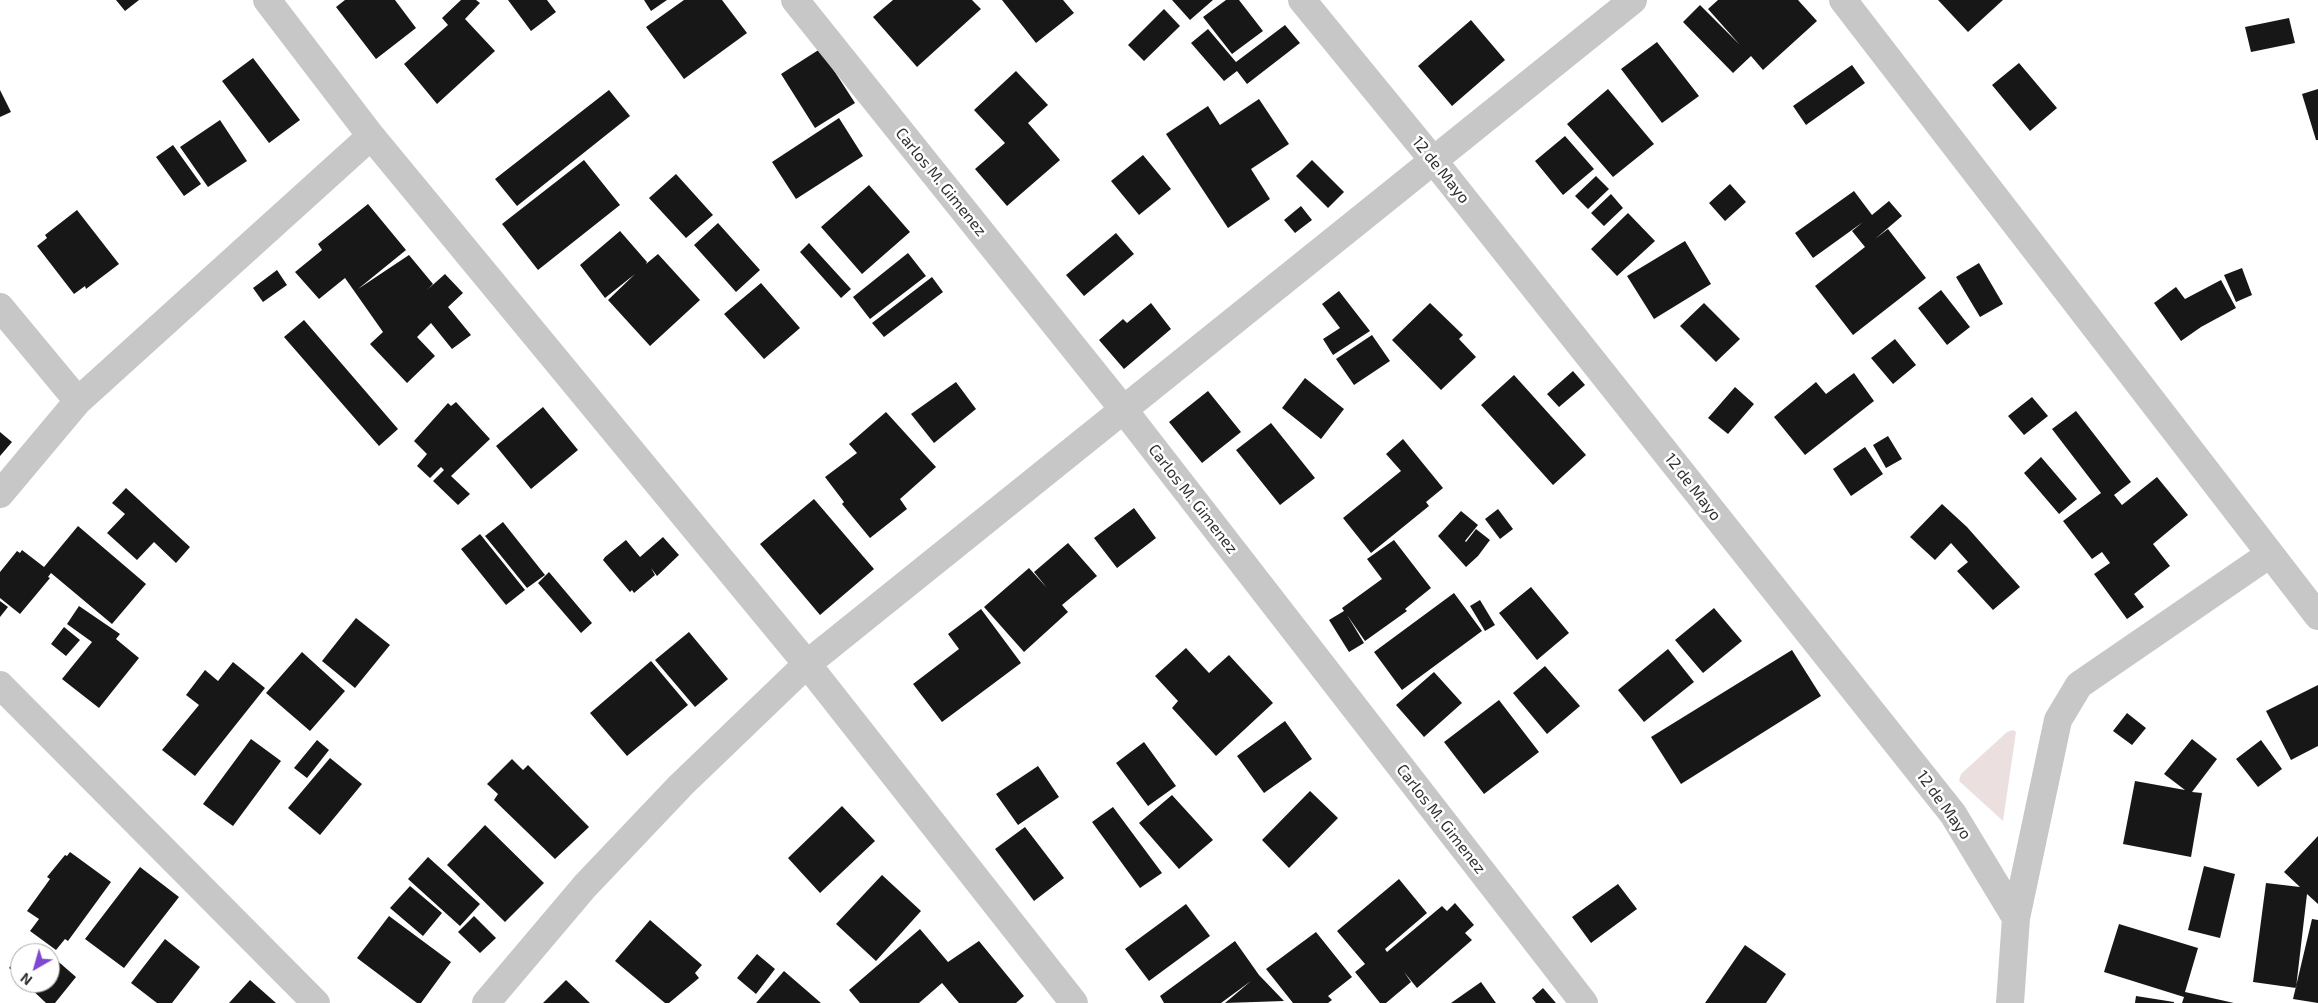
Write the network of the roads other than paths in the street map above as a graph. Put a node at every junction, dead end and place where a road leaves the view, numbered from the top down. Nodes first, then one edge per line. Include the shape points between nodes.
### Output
1 (267, 0) edge
2 (795, 0) edge
3 (1302, 0) edge
4 (1633, 0) edge
5 (1842, 0) edge
6 (371, 136) junction
7 (1433, 160) junction
8 (0, 307) edge
9 (78, 401) junction
10 (1123, 410) junction
11 (0, 494) edge
12 (2270, 554) junction
13 (2318, 616) edge
14 (806, 664) junction
15 (0, 685) edge
16 (2016, 918) junction
17 (316, 1003) edge
18 (486, 1003) edge
19 (1074, 1003) edge
20 (1584, 1003) edge
21 (2010, 1003) edge

1 - 6 street
2 - 10 street, Carlos M. Gimenez
3 - 7 street, 12 de Mayo
4 - 7 street
5 - 12 street
6 - 9 street
6 - 14 street
7 - 10 street
7 - 16 street, 12 de Mayo via 1954,814
8 - 9 street
9 - 11 street
10 - 14 street
10 - 20 street, Carlos M. Gimenez
12 - 13 street
12 - 16 street via 2079,685 2058,720
14 - 18 street via 681,785 585,886
14 - 19 street
15 - 17 street
16 - 21 street

